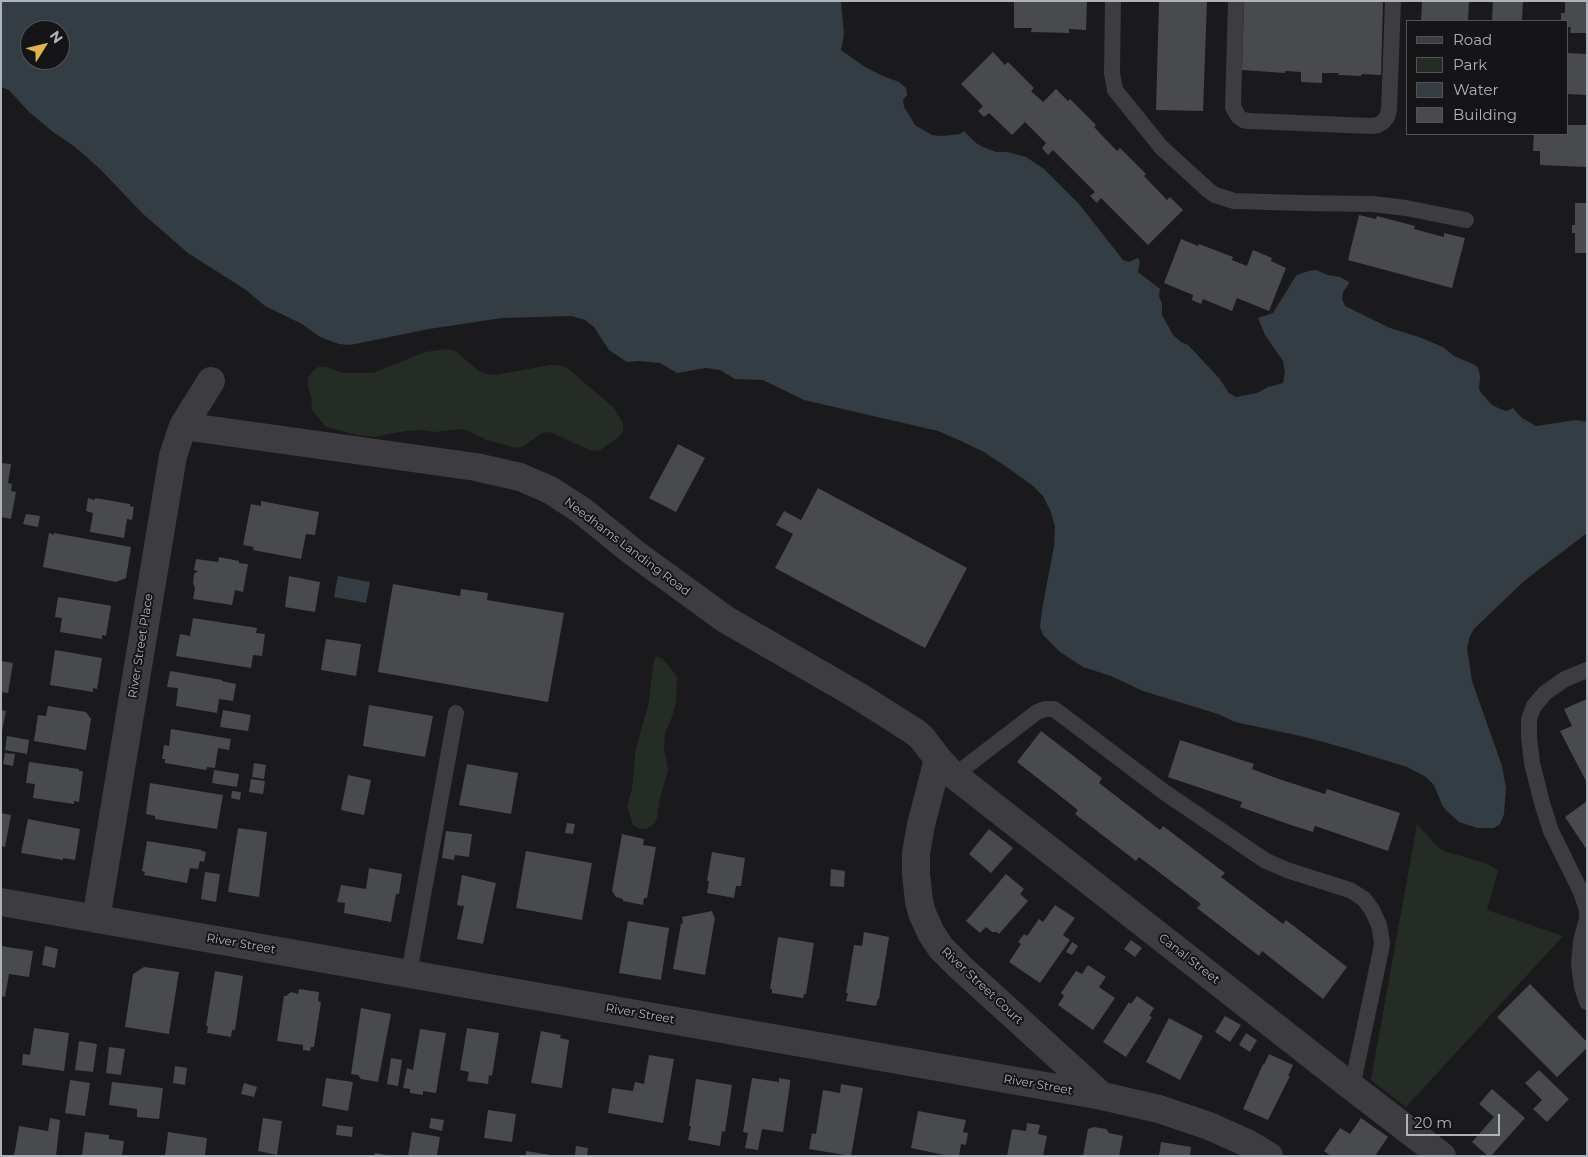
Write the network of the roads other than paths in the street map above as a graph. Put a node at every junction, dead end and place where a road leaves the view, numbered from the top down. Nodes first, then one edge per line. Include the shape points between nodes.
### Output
1 (1113, 1) edge
2 (1236, 1) edge
3 (1393, 1) edge
4 (1466, 220) dead end
5 (211, 381) dead end
6 (183, 426) junction
7 (1587, 670) edge
8 (456, 713) dead end
9 (946, 767) junction
10 (1, 902) edge
11 (1587, 910) edge
12 (1587, 917) edge
13 (96, 919) junction
14 (409, 973) junction
15 (1587, 1002) edge
16 (1352, 1087) junction
17 (1102, 1096) junction
18 (1269, 1156) edge
19 (1442, 1156) edge

1 - 4 lane via 1112,78 1116,90 1161,147 1215,195 1234,200 1373,204
2 - 3 lane via 1233,107 1238,116 1249,121 1371,126 1383,122 1389,110
5 - 6 street, River Street Place
6 - 9 street, Needhams Landing Road via 476,467 520,476 542,485 581,510 724,618 905,725 922,738
6 - 13 street, River Street Place via 173,456
7 - 11 lane via 1544,693 1529,719 1529,737 1551,831
8 - 14 lane
9 - 16 street, Canal Street
9 - 16 lane via 1037,712 1054,709 1164,792 1266,861 1350,890 1364,899 1379,925 1382,942
9 - 17 street, River Street Court via 921,825 916,852 919,901 931,933 959,966
10 - 13 street, River Street
11 - 12 lane
12 - 15 lane via 1579,964
13 - 14 street, River Street
14 - 17 street, River Street
16 - 19 street, Canal Street
17 - 18 street, River Street via 1158,1109 1209,1126

